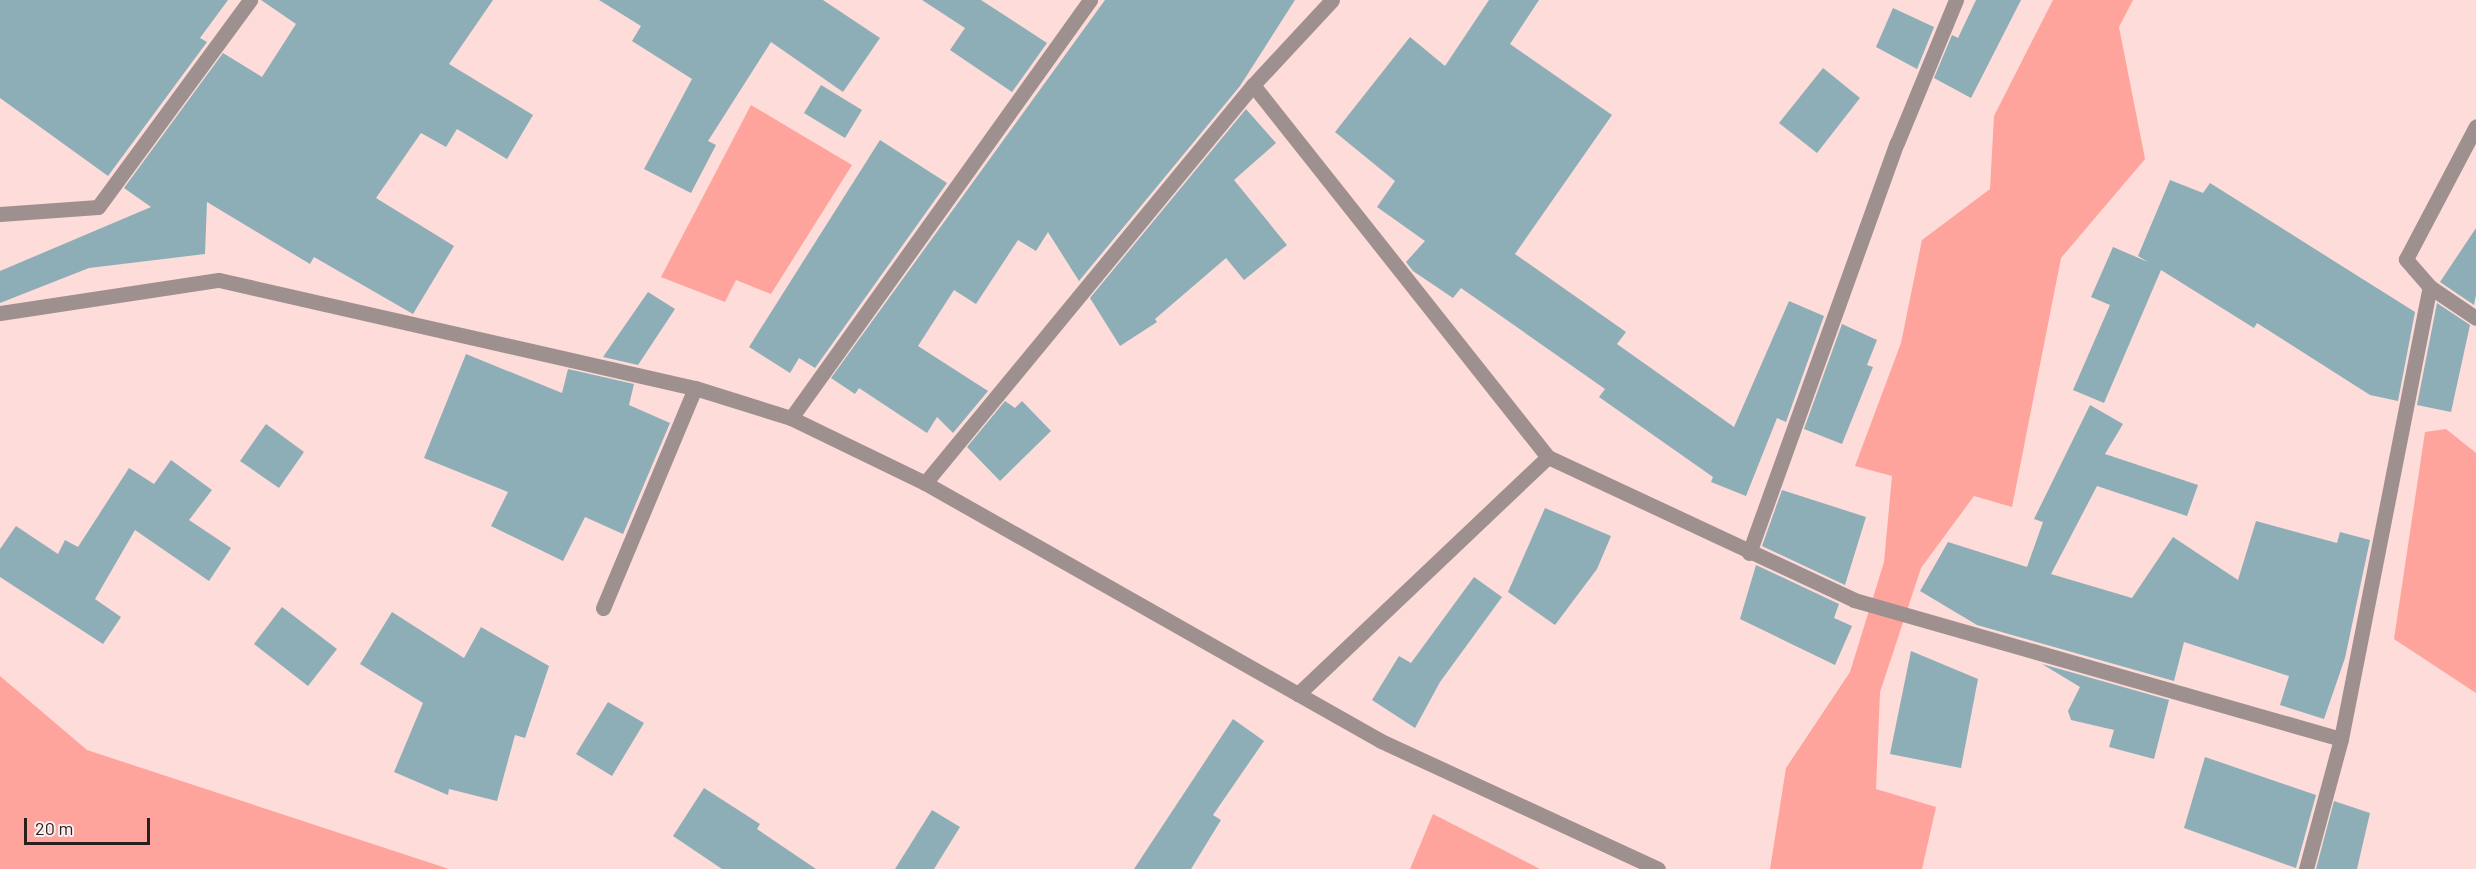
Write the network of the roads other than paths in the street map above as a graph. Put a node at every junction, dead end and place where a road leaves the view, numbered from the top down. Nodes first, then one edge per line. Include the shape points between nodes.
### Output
1 (250, 0) edge
2 (1090, 0) edge
3 (1332, 0) edge
4 (1956, 0) edge
5 (1253, 85) junction
6 (2476, 126) edge
7 (0, 214) edge
8 (2430, 286) junction
9 (0, 313) edge
10 (2476, 318) edge
11 (695, 388) junction
12 (791, 417) junction
13 (1548, 457) junction
14 (925, 483) junction
15 (1749, 553) junction
16 (603, 608) dead end
17 (1298, 694) junction
18 (2341, 739) junction
19 (1658, 869) edge
20 (2306, 869) edge

1 - 7 street via 98,207
2 - 12 street
3 - 5 street
4 - 15 street via 1897,143
5 - 13 street
5 - 14 street
6 - 8 street via 2406,259
8 - 10 street
8 - 18 street
9 - 11 street via 219,280
11 - 12 street
11 - 16 street
12 - 14 street
13 - 15 street
13 - 17 street
14 - 17 street
15 - 18 street via 1854,600
17 - 19 street via 1381,741
18 - 20 street

